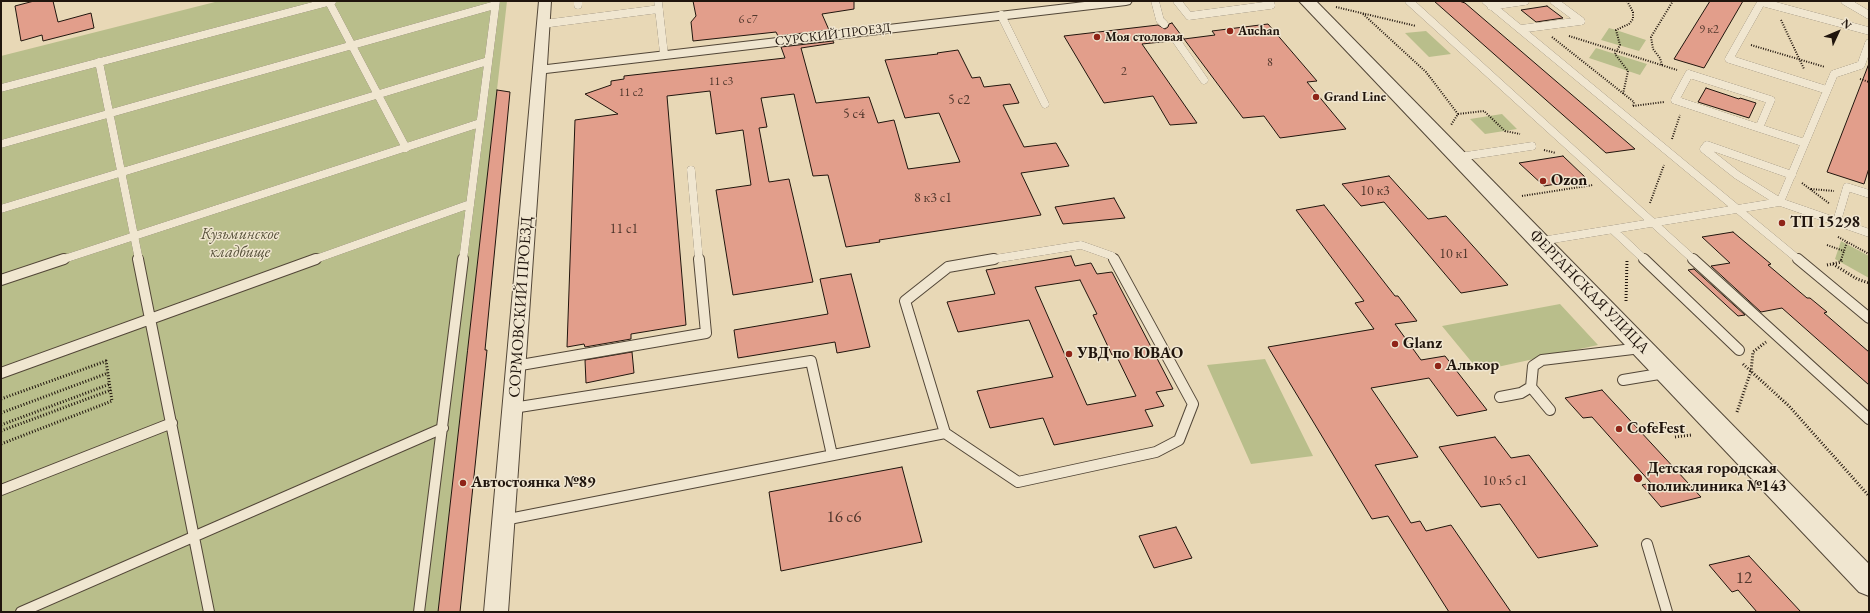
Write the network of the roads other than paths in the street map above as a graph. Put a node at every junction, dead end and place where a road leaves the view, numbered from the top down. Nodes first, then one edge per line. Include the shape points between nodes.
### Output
1 (330, 1) edge
2 (545, 1) edge
3 (658, 1) edge
4 (1126, 1) edge
5 (1155, 1) edge
6 (1177, 1) edge
7 (1307, 1) edge
8 (1409, 1) edge
9 (1525, 1) edge
10 (1554, 1) edge
11 (1845, 1) edge
12 (496, 3) edge
13 (1489, 3) edge
14 (1760, 4) edge
15 (1271, 6) dead end
16 (578, 9) edge
17 (659, 9) junction
18 (1869, 15) edge
19 (1000, 16) junction
20 (543, 24) junction
21 (1164, 24) dead end
22 (1520, 29) junction
23 (1869, 32) edge
24 (1176, 40) dead end
25 (1869, 43) edge
26 (352, 45) junction
27 (664, 54) junction
28 (1867, 55) edge
29 (488, 61) junction
30 (99, 62) junction
31 (540, 70) junction
32 (1204, 80) dead end
33 (1, 88) edge
34 (1827, 90) junction
35 (378, 95) junction
36 (1045, 104) dead end
37 (110, 114) junction
38 (480, 123) junction
39 (1759, 128) junction
40 (1805, 143) junction
41 (1, 144) edge
42 (1532, 146) dead end
43 (406, 148) junction
44 (1459, 157) junction
45 (691, 170) dead end
46 (121, 172) junction
47 (1792, 175) junction
48 (1869, 194) edge
49 (1780, 202) junction
50 (470, 204) junction
51 (1, 209) edge
52 (1737, 209) junction
53 (1837, 222) junction
54 (1654, 223) junction
55 (1613, 230) junction
56 (1869, 233) edge
57 (134, 236) junction
58 (1541, 241) junction
59 (1, 280) edge
60 (1869, 318) edge
61 (151, 319) junction
62 (1642, 347) junction
63 (1739, 350) dead end
64 (515, 366) junction
65 (1, 373) edge
66 (1667, 373) junction
67 (1623, 380) dead end
68 (1531, 387) junction
69 (1500, 397) dead end
70 (513, 408) junction
71 (1550, 410) dead end
72 (1869, 418) edge
73 (172, 422) junction
74 (442, 428) junction
75 (945, 433) junction
76 (832, 455) junction
77 (1, 490) edge
78 (502, 520) junction
79 (194, 536) junction
80 (1647, 544) dead end
81 (1869, 583) edge
82 (21, 612) edge
83 (209, 612) edge
84 (419, 612) edge
85 (496, 612) edge
86 (1667, 612) edge

1 - 26 lane
1 - 30 lane
2 - 20 street, СОРМОВСКИЙ ПРОЕЗД
3 - 17 lane
4 - 19 street, СУРСКИЙ ПРОЕЗД
5 - 21 lane via 1160,20
6 - 15 lane via 1189,16
7 - 44 street, ФЕРГАНСКАЯ УЛИЦА
8 - 54 lane
9 - 13 lane
10 - 22 lane via 1581,21
11 - 18 lane
12 - 26 lane
12 - 29 lane
13 - 22 lane
14 - 23 lane via 1773,5
14 - 34 lane via 1729,60
16 - 17 lane
16 - 20 lane
17 - 27 lane
19 - 27 street, СУРСКИЙ ПРОЕЗД
19 - 36 lane
20 - 31 street, СОРМОВСКИЙ ПРОЕЗД
22 - 52 lane
24 - 32 lane
25 - 28 lane
26 - 35 lane
26 - 37 lane
27 - 31 street, СУРСКИЙ ПРОЕЗД
28 - 34 lane via 1861,65 1834,74
29 - 35 lane
29 - 38 lane
30 - 33 lane
30 - 37 lane
31 - 64 street, СОРМОВСКИЙ ПРОЕЗД
34 - 40 lane
35 - 43 lane
35 - 46 lane
37 - 41 lane
37 - 46 lane
38 - 43 lane
38 - 50 lane
39 - 39 lane via 1674,100 1689,74 1771,100
39 - 40 lane
40 - 47 lane
42 - 44 lane
43 - 57 lane
44 - 58 street, ФЕРГАНСКАЯ УЛИЦА
45 - 64 lane via 706,333
46 - 51 lane
46 - 57 lane
47 - 49 lane
47 - 49 lane via 1707,145 1704,149 1737,175
48 - 53 lane via 1847,187
49 - 52 lane
49 - 53 lane
50 - 61 lane
50 - 74 lane
52 - 54 lane
52 - 60 lane
53 - 56 lane
54 - 55 lane
54 - 72 lane
55 - 58 lane
55 - 63 lane
57 - 59 lane
57 - 61 lane
58 - 62 street, ФЕРГАНСКАЯ УЛИЦА
61 - 65 lane
61 - 73 lane
62 - 66 street, ФЕРГАНСКАЯ УЛИЦА
62 - 68 lane via 1542,360 1533,366
64 - 70 street, СОРМОВСКИЙ ПРОЕЗД
66 - 67 lane
66 - 81 street, ФЕРГАНСКАЯ УЛИЦА
68 - 69 lane via 1521,393
68 - 71 lane
70 - 76 lane via 811,361
70 - 78 street, СОРМОВСКИЙ ПРОЕЗД
73 - 77 lane
73 - 79 lane
74 - 79 lane
74 - 84 lane
75 - 75 lane via 1018,482 1156,452 1179,440 1193,404 1112,256 1081,245 948,267 905,301
75 - 76 lane
76 - 78 lane
78 - 85 street, СОРМОВСКИЙ ПРОЕЗД
79 - 82 lane
79 - 83 lane
80 - 86 lane

